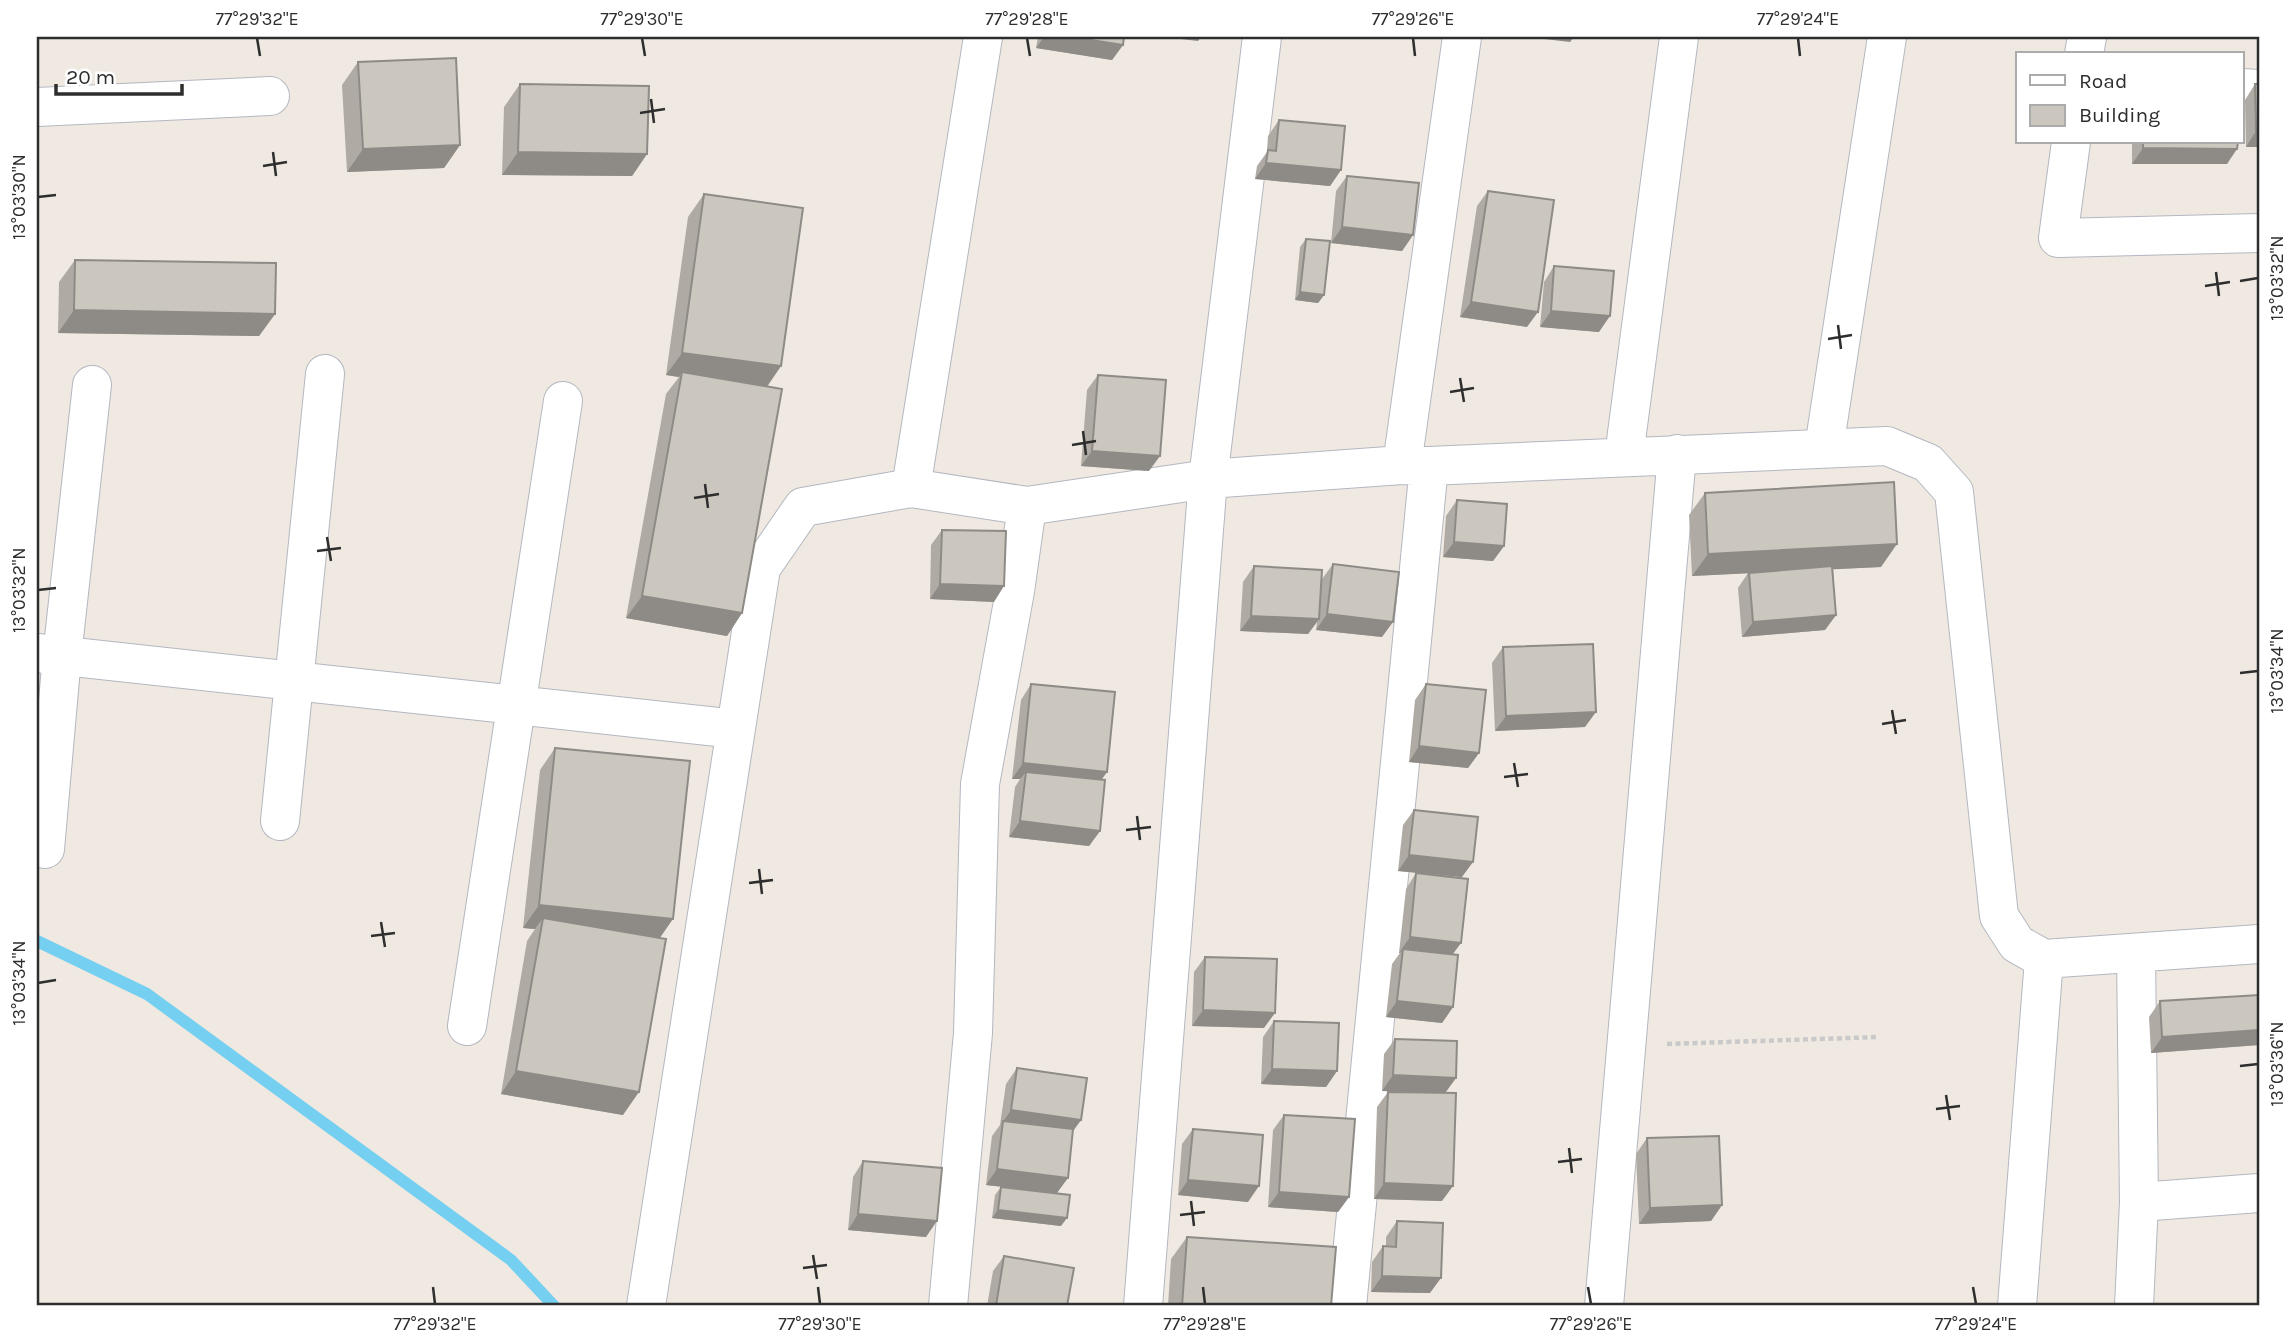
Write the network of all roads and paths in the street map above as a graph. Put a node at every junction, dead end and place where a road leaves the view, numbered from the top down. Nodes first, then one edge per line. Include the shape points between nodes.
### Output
1 (983, 37) edge
2 (1262, 37) edge
3 (1462, 37) edge
4 (1679, 37) edge
5 (1887, 37) edge
6 (270, 96) dead end
7 (37, 107) edge
8 (2071, 144) edge
9 (2259, 233) edge
10 (324, 374) dead end
11 (92, 384) dead end
12 (563, 401) dead end
13 (1824, 448) junction
14 (1677, 454) junction
15 (1623, 456) junction
16 (1416, 466) junction
17 (1208, 480) junction
18 (911, 488) junction
19 (1027, 506) junction
20 (49, 655) edge
21 (296, 681) junction
22 (517, 705) junction
23 (736, 729) junction
24 (280, 821) dead end
25 (45, 849) dead end
26 (2259, 944) edge
27 (2136, 953) junction
28 (2044, 959) junction
29 (467, 1026) dead end
30 (1879, 1037) dead end
31 (1627, 1045) junction
32 (2259, 1193) edge
33 (2139, 1202) junction
34 (646, 1306) edge
35 (948, 1306) edge
36 (1143, 1306) edge
37 (1347, 1306) edge
38 (1604, 1306) edge
39 (2017, 1306) edge
40 (2134, 1306) edge

1 - 18 street
2 - 17 street
3 - 16 street
4 - 15 street
5 - 13 street
6 - 7 street
8 - 9 street via 2058,238
10 - 21 street
11 - 20 street
12 - 22 street
13 - 14 street
13 - 28 street via 1887,446 1928,463 1954,492 1999,916 2017,944
14 - 15 street
14 - 31 street
15 - 16 street
16 - 17 street
16 - 37 street
17 - 19 street
17 - 36 street
18 - 19 street
18 - 23 street via 803,508 761,568
19 - 35 street via 980,784 973,1033
20 - 21 street
20 - 25 street
21 - 22 street
21 - 24 street
22 - 23 street
22 - 29 street
23 - 34 street
26 - 27 street
27 - 28 street
27 - 33 street
28 - 39 street
30 - 31 path
31 - 38 street
32 - 33 street
33 - 40 street

